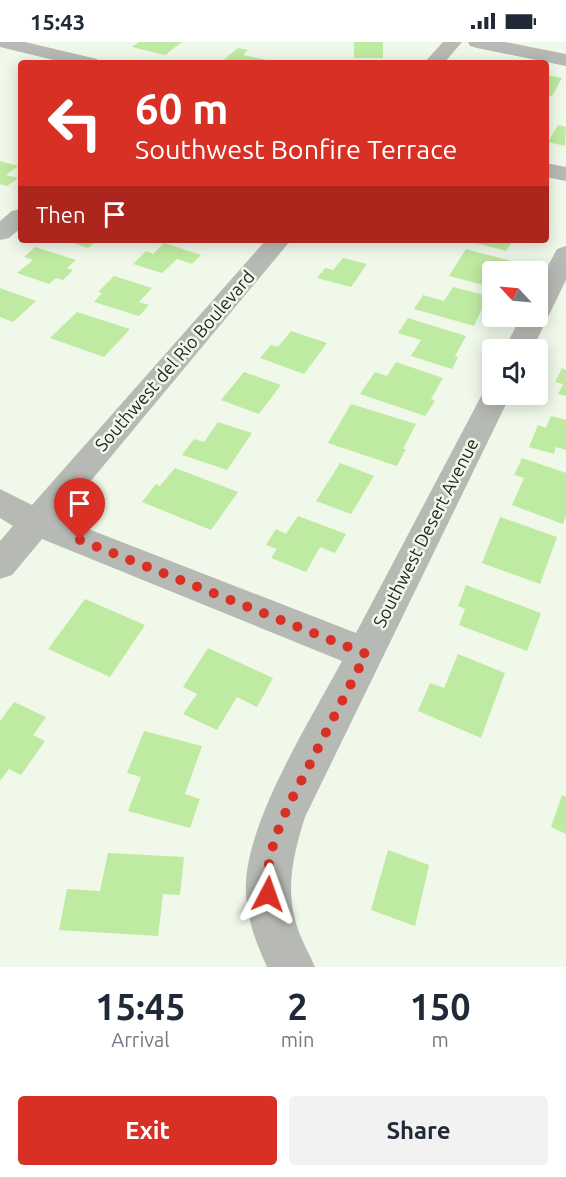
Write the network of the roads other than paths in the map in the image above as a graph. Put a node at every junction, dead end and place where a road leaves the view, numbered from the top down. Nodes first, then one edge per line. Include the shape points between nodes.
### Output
1 (1, 42) edge
2 (453, 42) edge
3 (477, 42) edge
4 (24, 48) junction
5 (77, 60) edge
6 (437, 60) edge
7 (566, 60) edge
8 (0, 63) edge
9 (549, 171) edge
10 (566, 174) edge
11 (18, 218) edge
12 (0, 233) edge
13 (276, 243) edge
14 (566, 254) edge
15 (548, 290) edge
16 (490, 405) edge
17 (0, 502) edge
18 (36, 523) junction
19 (0, 565) edge
20 (366, 654) junction
21 (284, 953) edge

1 - 4 street
2 - 6 street
3 - 7 street
4 - 5 street
4 - 8 street
9 - 10 street
11 - 12 street
13 - 18 street, Southwest del Rio Boulevard
14 - 15 street
16 - 20 street, Southwest Desert Avenue
17 - 18 street
18 - 19 street, Southwest del Rio Boulevard
18 - 20 street
20 - 21 street, Southwest Desert Avenue via 286,811 274,845 267,880 269,908

